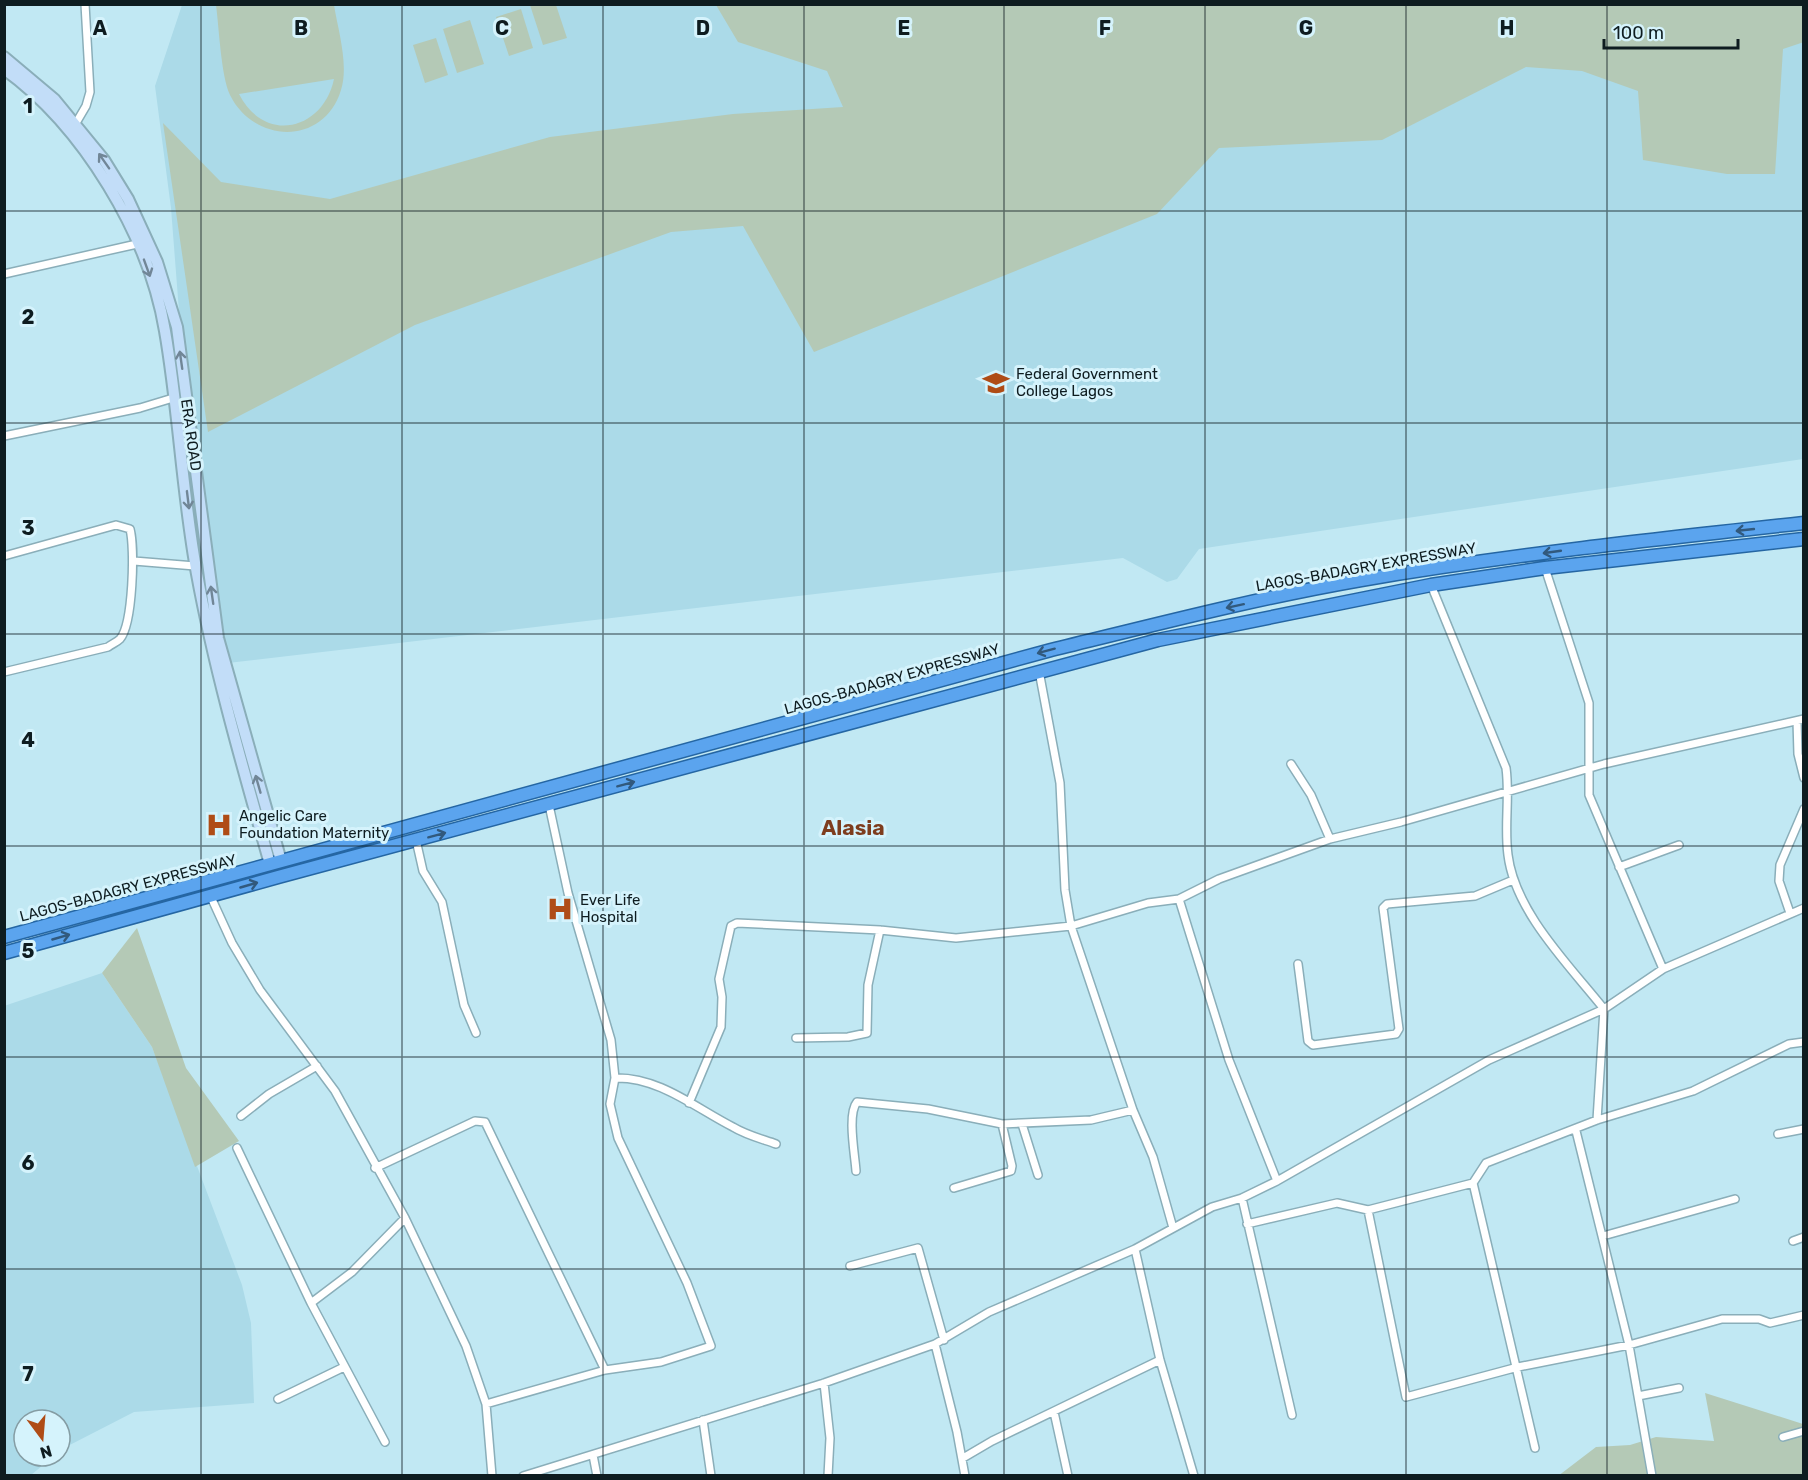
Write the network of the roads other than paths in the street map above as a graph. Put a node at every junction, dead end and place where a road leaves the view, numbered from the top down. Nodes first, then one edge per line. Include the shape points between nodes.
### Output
1 (85, 4) edge
2 (4, 57) edge
3 (4, 69) edge
4 (75, 123) junction
5 (112, 183) junction
6 (137, 244) junction
7 (4, 274) edge
8 (173, 398) junction
9 (4, 436) edge
10 (1803, 523) edge
11 (1803, 539) edge
12 (4, 556) edge
13 (134, 561) junction
14 (195, 566) junction
15 (1545, 568) junction
16 (1431, 585) junction
17 (1039, 671) junction
18 (4, 672) edge
19 (1800, 720) edge
20 (1291, 764) dead end
21 (1589, 769) junction
22 (1803, 778) edge
23 (1509, 789) junction
24 (549, 806) junction
25 (1803, 809) edge
26 (1330, 839) junction
27 (416, 840) junction
28 (1679, 845) dead end
29 (275, 862) junction
30 (1619, 867) junction
31 (1513, 880) junction
32 (210, 895) junction
33 (1179, 899) junction
34 (1803, 908) edge
35 (1790, 913) junction
36 (1071, 926) junction
37 (880, 930) junction
38 (4, 938) edge
39 (4, 953) edge
40 (1298, 964) dead end
41 (1663, 969) junction
42 (1604, 1009) junction
43 (476, 1033) dead end
44 (796, 1038) dead end
45 (1803, 1042) edge
46 (317, 1066) junction
47 (615, 1078) junction
48 (689, 1103) junction
49 (1133, 1110) junction
50 (241, 1116) dead end
51 (1597, 1120) junction
52 (1002, 1124) junction
53 (1022, 1124) junction
54 (1803, 1129) edge
55 (1576, 1131) junction
56 (1778, 1134) dead end
57 (776, 1144) dead end
58 (237, 1148) dead end
59 (375, 1168) junction
60 (856, 1171) dead end
61 (1038, 1175) dead end
62 (1278, 1181) junction
63 (1473, 1183) junction
64 (954, 1188) dead end
65 (1242, 1198) junction
66 (1735, 1199) dead end
67 (1368, 1210) junction
68 (405, 1218) junction
69 (1247, 1224) junction
70 (1173, 1228) junction
71 (1603, 1236) junction
72 (1803, 1237) edge
73 (1793, 1241) dead end
74 (1135, 1249) junction
75 (850, 1266) dead end
76 (311, 1303) junction
77 (1803, 1315) edge
78 (944, 1340) junction
79 (935, 1344) junction
80 (1629, 1345) junction
81 (1160, 1360) junction
82 (344, 1367) junction
83 (1518, 1367) junction
84 (605, 1370) junction
85 (824, 1383) junction
86 (1679, 1388) dead end
87 (1638, 1396) junction
88 (278, 1399) dead end
89 (486, 1404) junction
90 (1054, 1412) junction
91 (1292, 1415) dead end
92 (704, 1420) junction
93 (1803, 1431) edge
94 (1783, 1437) dead end
95 (385, 1442) dead end
96 (1535, 1448) dead end
97 (593, 1455) junction
98 (963, 1458) junction
99 (492, 1476) edge
100 (523, 1476) edge
101 (597, 1476) edge
102 (711, 1476) edge
103 (828, 1476) edge
104 (965, 1476) edge
105 (1068, 1476) edge
106 (1194, 1476) edge
107 (1652, 1476) edge

1 - 4 street via 90,92
2 - 4 main road, ERA ROAD via 54,99
3 - 5 main road via 43,102
5 -> 4 main road, ERA ROAD
5 - 6 main road
29 -> 5 main road, ERA ROAD via 218,638 172,305 147,237
6 - 7 street
6 -> 8 main road via 165,329
8 - 9 street
8 -> 14 main road
10 -> 29 highway, LAGOS-BADAGRY EXPRESSWAY via 1603,544 1463,564 1184,617
11 - 15 highway, LAGOS-BADAGRY EXPRESSWAY
12 - 13 street via 116,525 130,529
13 - 14 street
13 - 18 street via 121,638 108,647
14 - 29 main road via 216,673
15 - 16 highway, LAGOS-BADAGRY EXPRESSWAY
15 - 21 street via 1589,703
16 - 17 highway, LAGOS-BADAGRY EXPRESSWAY via 1158,640
16 - 23 street via 1490,726 1506,768
24 -> 17 highway, LAGOS-BADAGRY EXPRESSWAY
17 - 36 street via 1060,783 1065,890
19 - 21 street
19 - 22 street via 1798,754
20 - 26 street via 1311,795
21 - 23 street
21 - 30 street via 1589,795
23 - 26 street
23 - 31 street via 1508,854
27 -> 24 highway, LAGOS-BADAGRY EXPRESSWAY
24 - 47 street via 568,892 610,1040
25 - 35 street via 1780,865 1779,881
26 - 33 street via 1219,879
32 -> 27 highway, LAGOS-BADAGRY EXPRESSWAY
27 - 43 street via 423,871 442,902 464,1005
28 - 30 street
29 - 38 highway, LAGOS-BADAGRY EXPRESSWAY
30 - 41 street
31 - 40 street via 1475,896 1387,904 1383,908 1399,1029 1396,1034 1314,1045 1308,1041
31 - 42 street via 1525,907
39 -> 32 highway, LAGOS-BADAGRY EXPRESSWAY
32 - 46 street via 260,990
33 - 36 street via 1148,903
33 - 62 street via 1229,1060
34 - 35 street
35 - 41 street
36 - 37 street via 956,938
36 - 49 street
37 - 44 street via 868,985 867,1033
37 - 48 street via 737,923 731,926 719,979 721,1027
41 - 42 street
42 - 51 street
42 - 62 street via 1489,1060
45 - 51 street via 1789,1044 1693,1091
46 - 50 street
46 - 59 street via 335,1091
47 - 48 street via 642,1079
47 - 84 street via 610,1104 618,1138 682,1273 711,1346 661,1362
48 - 57 street via 735,1129
49 - 53 street via 1091,1120
49 - 70 street via 1154,1157
51 - 55 street
52 - 53 street
52 - 60 street via 927,1109 857,1102 852,1123
52 - 64 street via 1011,1171
53 - 61 street
54 - 56 street
55 - 63 street via 1486,1163
55 - 71 street
58 - 76 street
59 - 68 street
59 - 84 street via 475,1120 484,1122
62 - 65 street
63 - 67 street
63 - 83 street
65 - 69 street
65 - 70 street via 1212,1207
66 - 71 street
67 - 69 street via 1337,1203
67 - 83 street via 1406,1397
68 - 76 street via 352,1272
68 - 89 street via 466,1346
69 - 91 street
70 - 74 street
71 - 80 street
72 - 73 street
74 - 78 street via 988,1312
74 - 81 street
75 - 78 street via 918,1248
76 - 82 street
77 - 80 street via 1770,1323 1722,1319
78 - 79 street
79 - 85 street
79 - 98 street
80 - 83 street
80 - 87 street
81 - 90 street
81 - 106 street
82 - 88 street
82 - 95 street
83 - 96 street
84 - 89 street
85 - 92 street
85 - 103 street via 830,1438
86 - 87 street
87 - 107 street
89 - 99 street
90 - 98 street
90 - 105 street
92 - 97 street
92 - 102 street
93 - 94 street
97 - 100 street
97 - 101 street
98 - 104 street

